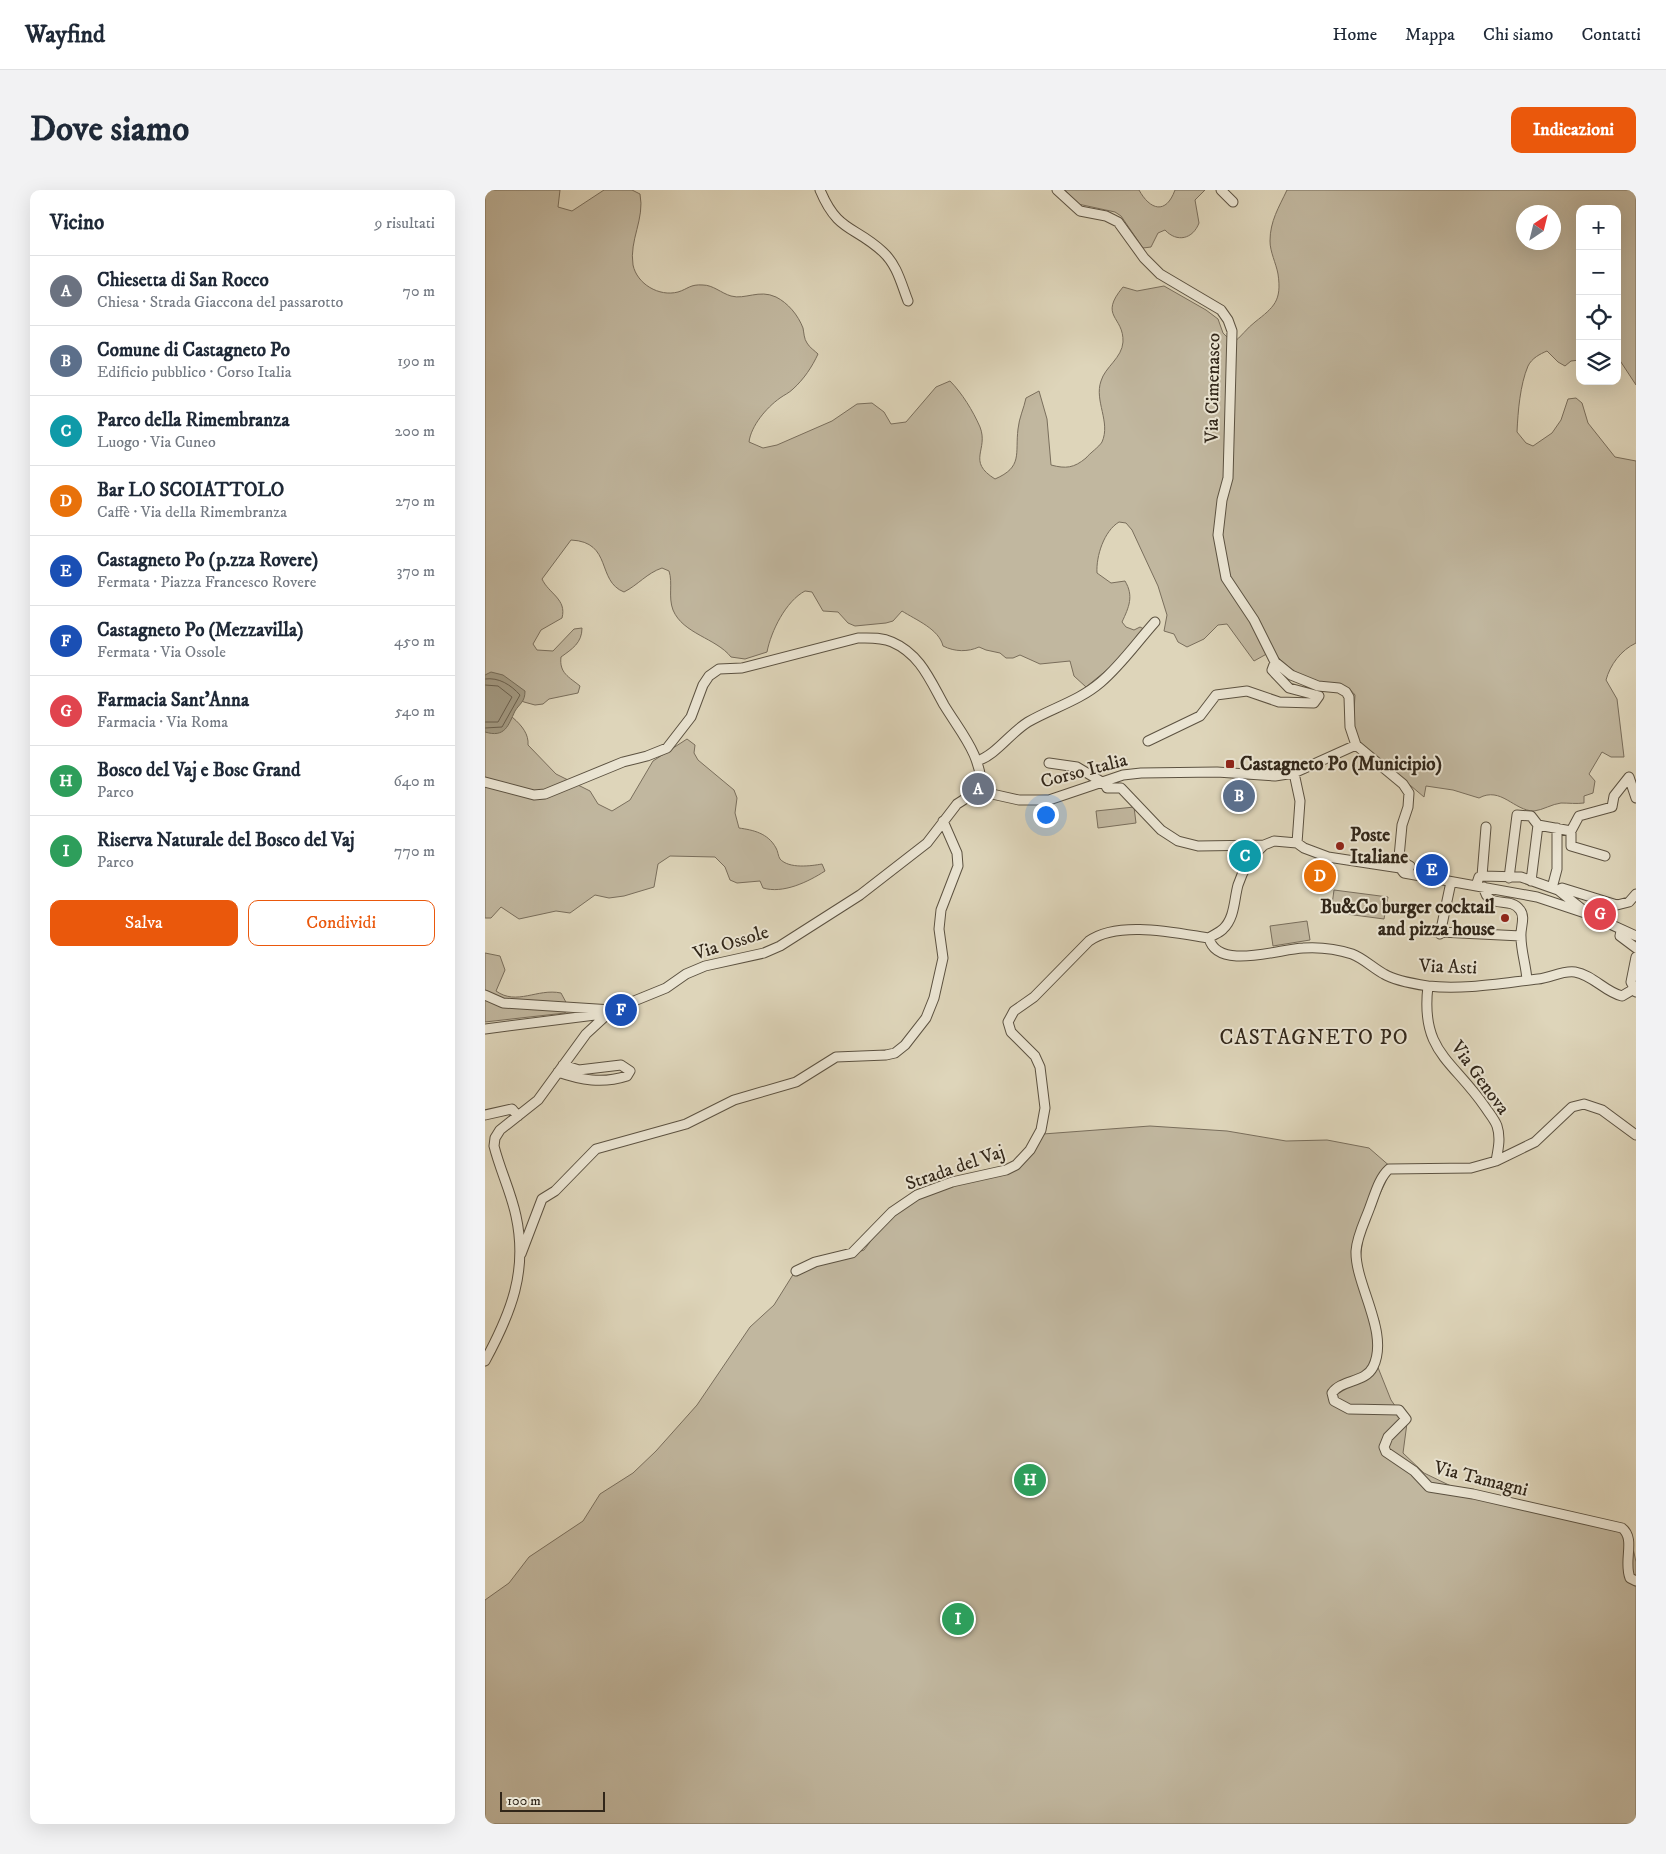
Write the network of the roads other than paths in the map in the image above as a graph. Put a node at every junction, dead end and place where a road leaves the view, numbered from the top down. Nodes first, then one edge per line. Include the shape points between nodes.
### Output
1 (820, 190) edge
2 (1057, 190) edge
3 (1221, 190) edge
4 (1233, 202) dead end
5 (907, 300) dead end
6 (1155, 622) dead end
7 (1275, 662) junction
8 (1148, 741) dead end
9 (1356, 745) junction
10 (977, 761) junction
11 (1049, 763) dead end
12 (1294, 772) junction
13 (485, 782) edge
14 (1103, 782) junction
15 (982, 794) junction
16 (1636, 798) edge
17 (943, 821) junction
18 (1538, 824) junction
19 (1486, 827) dead end
20 (1557, 828) junction
21 (1571, 831) junction
22 (1297, 843) junction
23 (1264, 845) junction
24 (1605, 856) dead end
25 (1405, 867) junction
26 (1482, 876) junction
27 (1509, 878) junction
28 (1531, 881) junction
29 (1451, 882) junction
30 (1480, 886) junction
31 (1555, 889) junction
32 (1636, 894) edge
33 (1588, 914) junction
34 (1420, 931) dead end
35 (1621, 931) junction
36 (1440, 934) junction
37 (1521, 936) junction
38 (1636, 936) edge
39 (1209, 938) junction
40 (1636, 948) edge
41 (1636, 957) edge
42 (1527, 980) junction
43 (1428, 986) junction
44 (1635, 991) edge
45 (485, 995) edge
46 (612, 1010) junction
47 (604, 1016) junction
48 (485, 1030) edge
49 (560, 1068) junction
50 (485, 1116) edge
51 (518, 1116) junction
52 (1636, 1135) edge
53 (1495, 1161) junction
54 (519, 1259) junction
55 (796, 1271) dead end
56 (485, 1361) edge
57 (1636, 1580) edge

1 - 5 street via 839,223 882,252 895,266
2 - 7 street, Via Cimenasco via 1080,211 1118,222 1144,258 1161,274 1221,310 1229,320 1232,331 1228,478 1218,535 1226,578 1254,620
3 - 4 street
6 - 10 street via 1101,682 1029,722 1007,737 988,757
7 - 8 street, Via Cimenasco via 1272,670 1289,688 1319,696 1315,703 1279,702 1247,691 1216,695 1200,716
7 - 9 street, Via Cimenasco via 1291,674 1319,686 1346,692 1350,727
9 - 12 street, Corso Italia
9 - 25 street via 1403,784 1409,793 1402,825 1401,851
10 - 13 street via 967,737 915,658 893,642 858,638 742,668 719,669 703,685 691,717 679,736 667,748 647,756 623,762 545,794 534,795
10 - 15 street
11 - 14 street via 1077,767
12 - 14 street, Corso Italia via 1261,777 1217,772 1141,773
12 - 22 street via 1300,801
14 - 15 street, Corso Italia via 1049,800 1019,800
14 - 23 street via 1107,788 1121,788 1161,830 1178,841 1197,846
15 - 17 street, Via Ossole via 957,804
16 - 21 street via 1629,777 1619,788 1612,807 1579,816
17 - 46 street, Via Ossole via 927,843 860,895 780,946 764,953 705,966 666,988
17 - 54 street via 957,853 958,866 941,910 939,929 943,958 926,1018 905,1045 886,1055 836,1057 796,1082 734,1100 686,1124 596,1149 555,1191 542,1199
18 - 20 street
18 - 27 street via 1531,816 1517,815
18 - 28 street
19 - 26 street
20 - 21 street
20 - 31 street
21 - 24 street via 1571,846
22 - 23 street via 1274,841
22 - 25 street via 1328,857
23 - 39 street via 1253,854 1245,868 1229,921
25 - 29 street via 1424,876
26 - 27 street
26 - 30 street via 1479,877
27 - 28 street via 1521,877
28 - 31 street
29 - 30 street
29 - 36 street
30 - 33 street via 1537,897
30 - 37 street via 1489,900 1520,909 1523,916
31 - 32 street via 1562,888 1617,905 1629,902
31 - 33 street
33 - 35 street
34 - 36 street
35 - 38 street
35 - 40 street via 1620,936
36 - 37 street
37 - 42 street
39 - 43 street, Via Asti via 1218,950 1241,958 1274,950 1304,948 1347,952 1385,976
39 - 55 street, Strada del Vaj via 1165,931 1126,931 1097,935 1089,941 1034,997 1014,1011 1008,1022 1011,1032 1035,1056 1040,1067 1045,1108 1041,1130 1030,1150 1016,1165 1006,1170 952,1182 917,1195 892,1212 852,1253 815,1262
41 - 44 street via 1631,982
42 - 43 street, Via Asti
42 - 44 street, Via Asti via 1574,972 1622,996
43 - 53 street, Via Genova via 1427,1018 1435,1043 1447,1064 1480,1099 1497,1126 1499,1145
45 - 46 street via 503,1003
46 - 47 street, Via Ossole
47 - 48 street
47 - 49 street, Via Ossole
49 - 49 street via 593,1082 619,1079 630,1071 621,1066 579,1070
49 - 51 street, Via Ossole via 538,1100
50 - 51 street via 512,1109
51 - 54 street, Via Ossole via 497,1134 495,1146 516,1215
52 - 53 street via 1602,1110 1584,1104 1572,1107 1535,1142
53 - 57 street, Via Tamagni via 1471,1168 1416,1170 1399,1167 1384,1173 1356,1251 1376,1333 1375,1362 1366,1375 1337,1386 1332,1393 1334,1401 1349,1409 1399,1410 1406,1419 1384,1447 1429,1487 1622,1528 1631,1540 1627,1570 1630,1578
54 - 56 street via 513,1304

